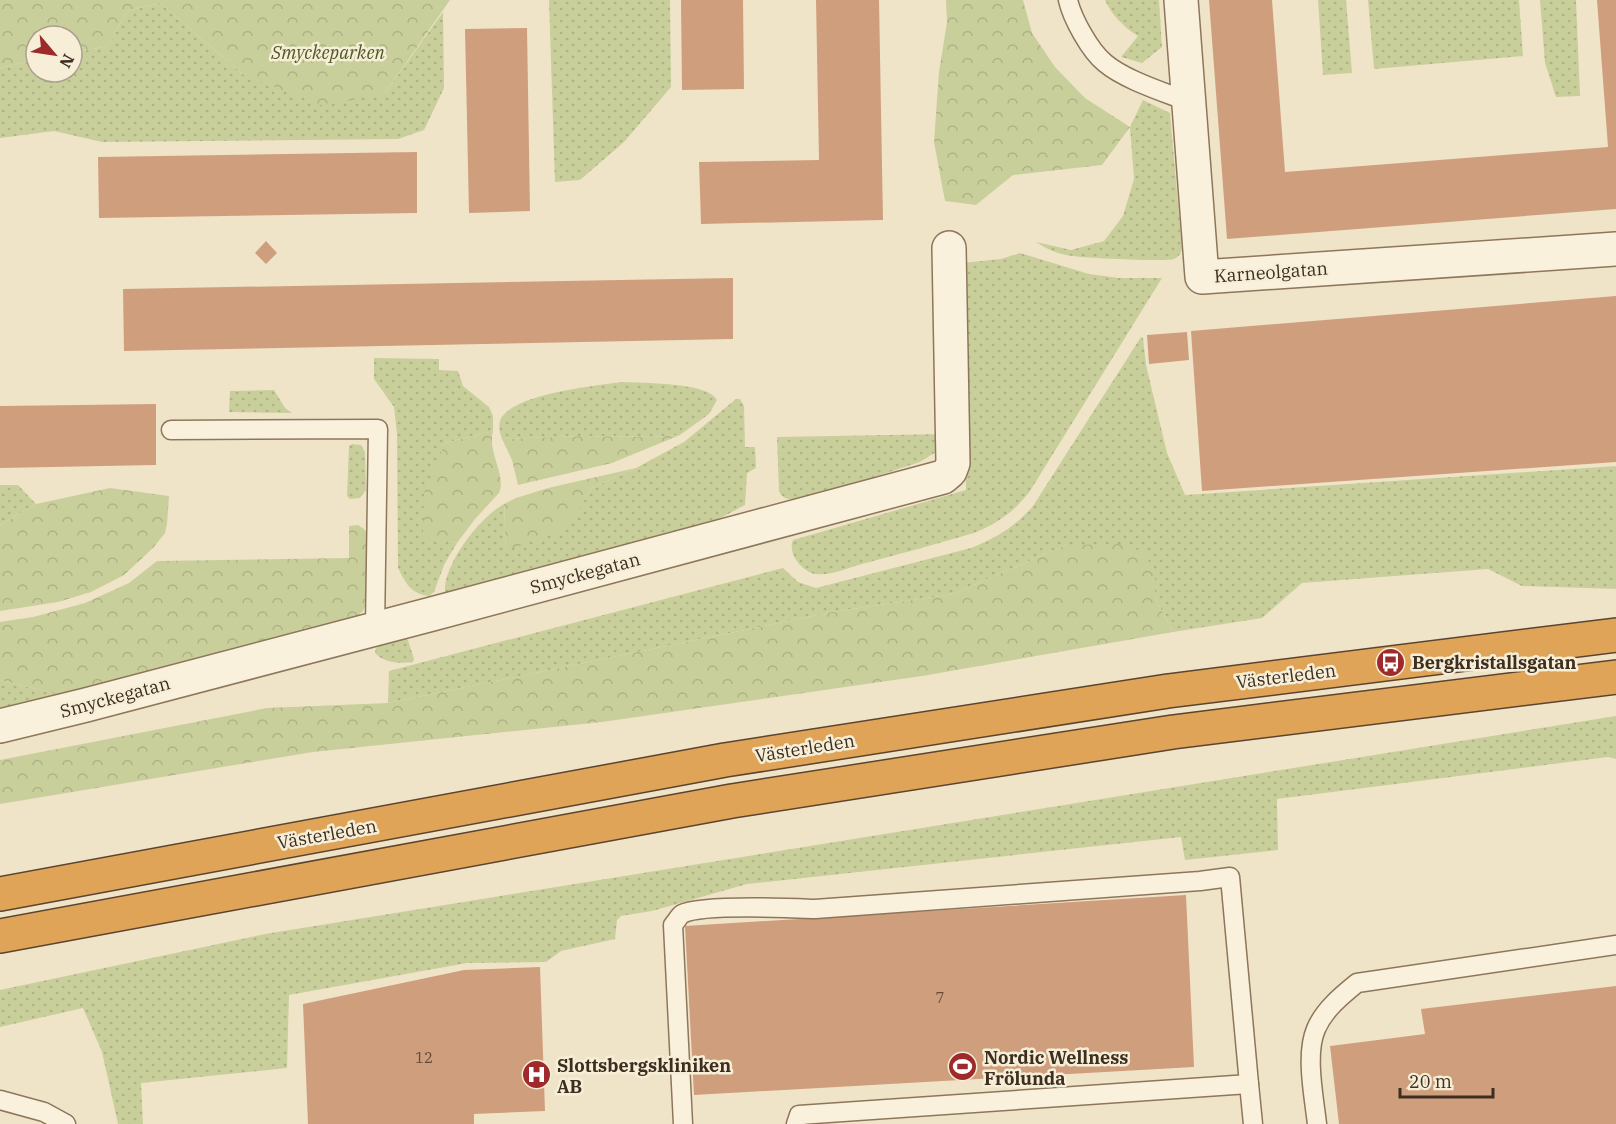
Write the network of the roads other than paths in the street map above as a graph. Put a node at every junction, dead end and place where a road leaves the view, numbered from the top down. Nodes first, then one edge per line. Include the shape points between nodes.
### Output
1 (1068, 0) edge
2 (1181, 0) edge
3 (1189, 102) junction
4 (949, 248) dead end
5 (1616, 249) edge
6 (171, 430) dead end
7 (375, 628) junction
8 (1616, 635) edge
9 (1616, 677) edge
10 (0, 726) edge
11 (0, 894) edge
12 (0, 936) edge
13 (1616, 945) edge
14 (1249, 1084) junction
15 (0, 1100) edge
16 (66, 1124) edge
17 (683, 1124) edge
18 (796, 1124) edge
19 (1253, 1124) edge
20 (1317, 1124) edge

1 - 3 lane via 1070,12 1105,63
2 - 3 street, Karneolgatan
3 - 5 street, Karneolgatan via 1202,277
4 - 7 street, Smyckegatan via 953,463 943,477
6 - 7 lane via 378,429
7 - 10 street, Smyckegatan
8 - 11 highway, Västerleden via 1168,691 724,760
9 - 12 highway via 1173,732 732,801
13 - 20 lane via 1357,983 1335,1001 1316,1029 1311,1054
14 - 17 lane via 1230,877 815,909 700,910 682,914 673,925
14 - 18 lane via 799,1115
14 - 19 lane
15 - 16 lane via 44,1112

